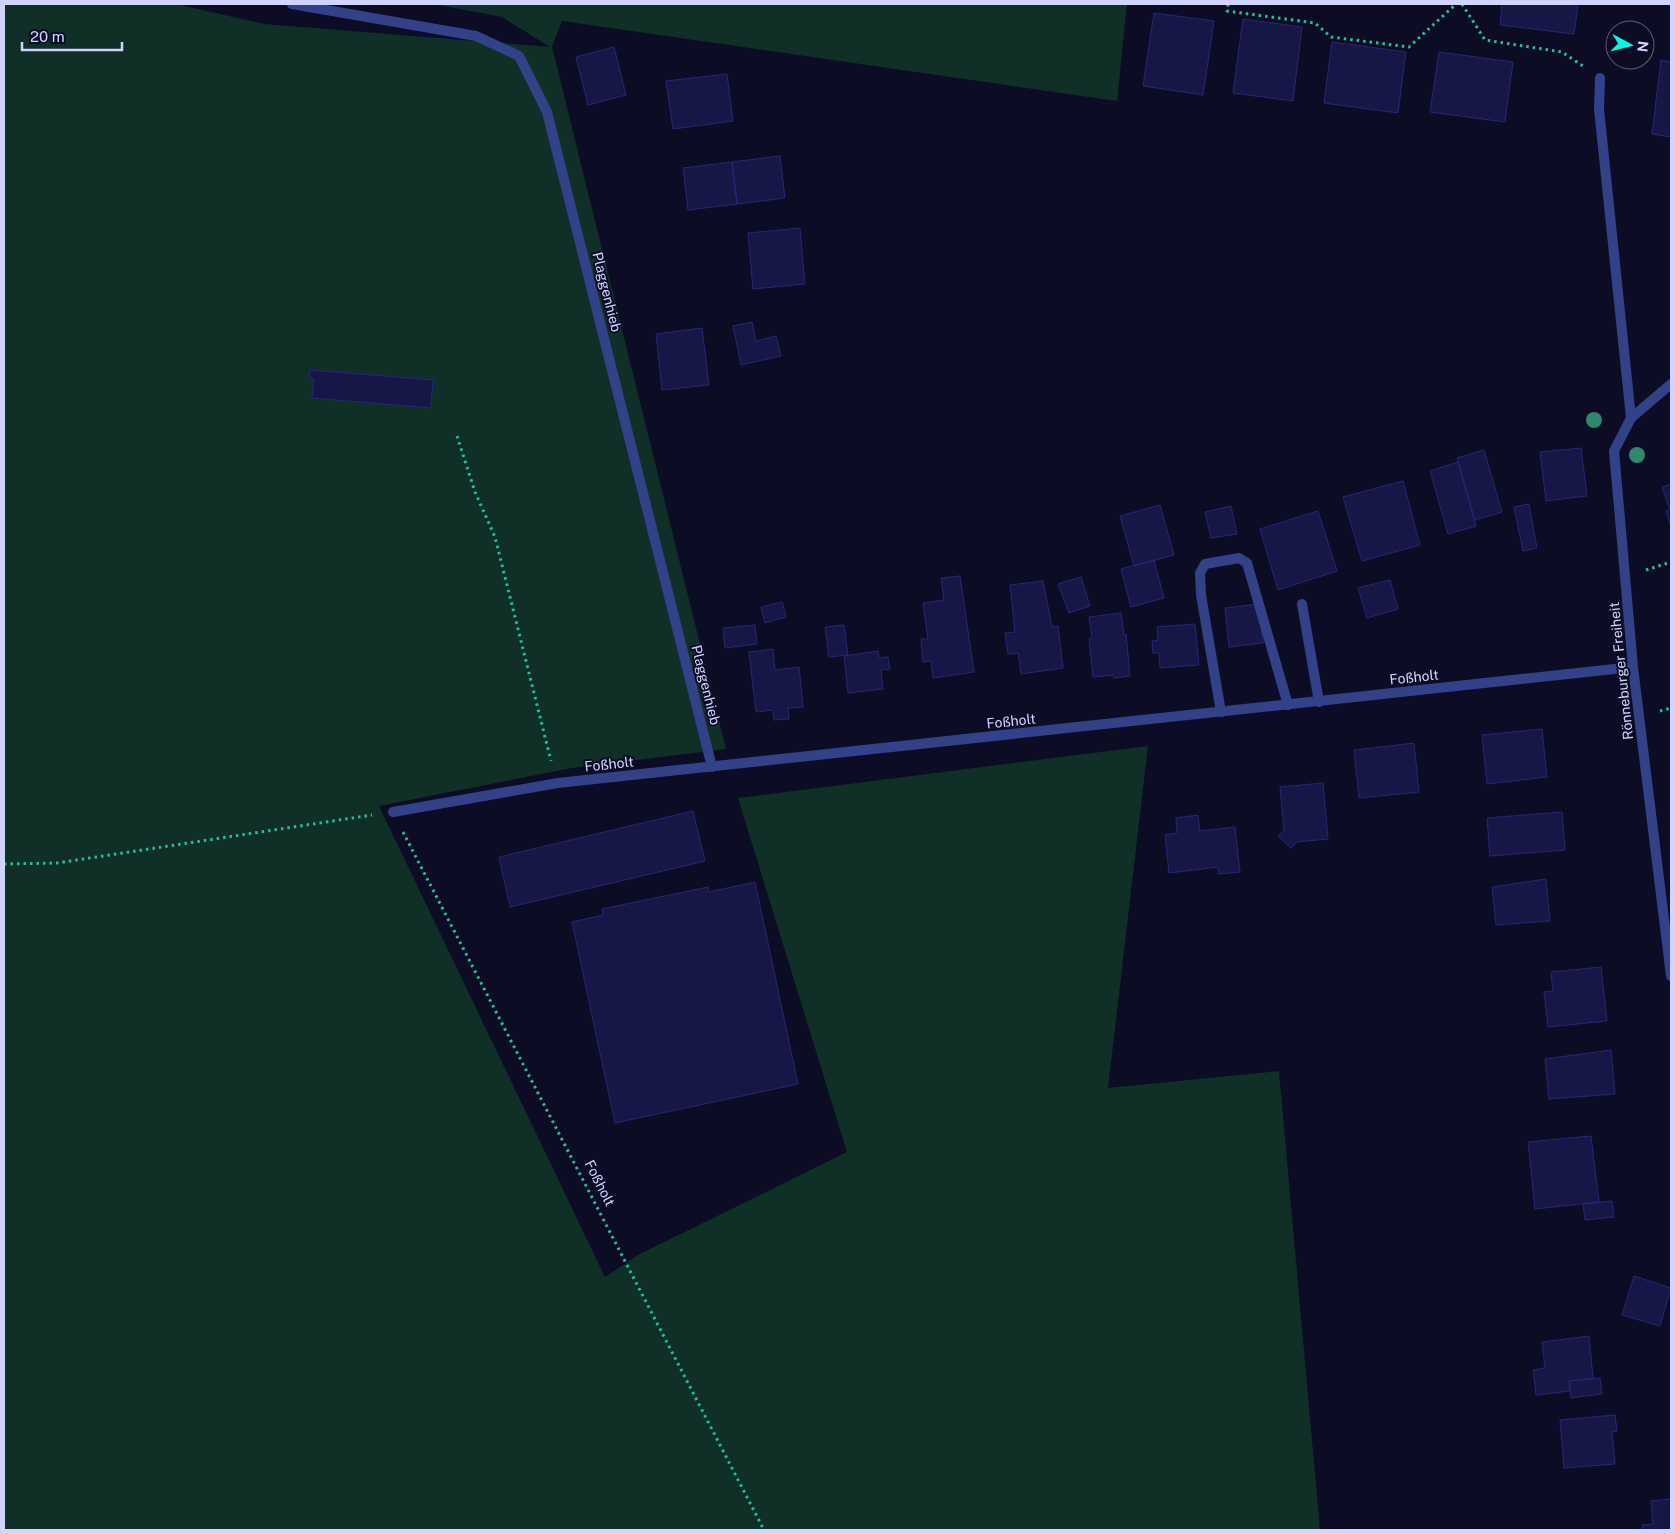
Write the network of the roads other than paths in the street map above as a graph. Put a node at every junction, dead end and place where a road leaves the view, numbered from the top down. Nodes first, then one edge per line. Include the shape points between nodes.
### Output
1 (292, 4) edge
2 (1600, 78) road end
3 (1671, 384) edge
4 (1631, 418) junction
5 (1302, 604) dead end
6 (1633, 667) junction
7 (1319, 702) junction
8 (1288, 705) junction
9 (1221, 712) junction
10 (712, 768) junction
11 (393, 812) road end
12 (1671, 976) edge

1 - 10 street, Plaggenhieb via 476,36 519,56 547,112
2 - 4 street via 1599,109
3 - 4 street, Rönneburger Freiheit
4 - 6 street, Rönneburger Freiheit via 1614,451
5 - 7 street
6 - 7 street, Foßholt
6 - 12 street, Rönneburger Freiheit
7 - 8 street, Foßholt
8 - 9 street, Foßholt
8 - 9 street via 1247,563 1239,558 1204,564 1200,573
9 - 10 street, Foßholt
10 - 11 street, Foßholt via 558,783

